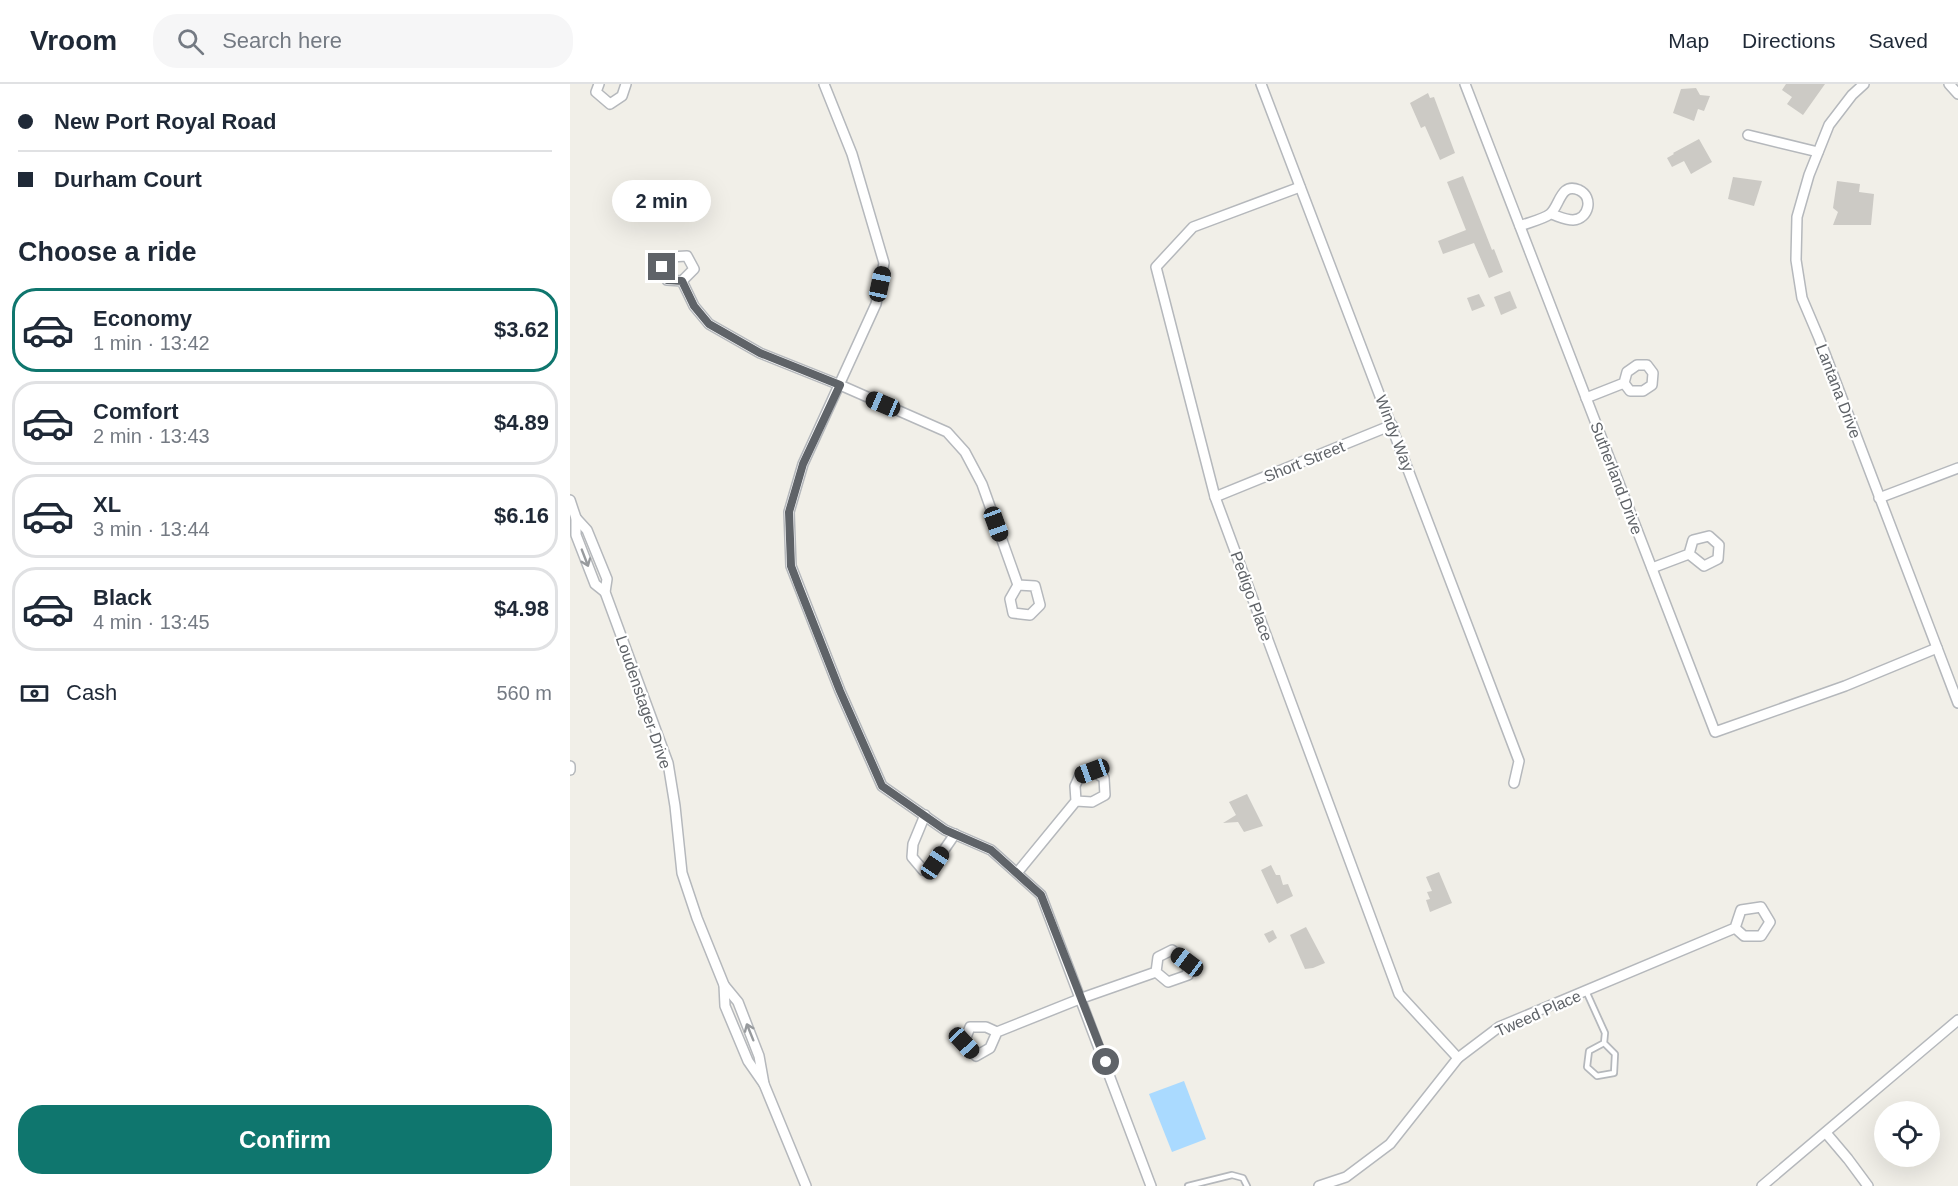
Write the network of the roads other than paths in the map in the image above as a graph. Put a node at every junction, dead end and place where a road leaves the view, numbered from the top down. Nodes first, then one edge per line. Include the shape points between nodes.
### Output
1 (598, 84) edge
2 (626, 84) edge
3 (824, 84) edge
4 (1261, 84) edge
5 (1465, 84) edge
6 (1864, 84) edge
7 (1949, 84) edge
8 (1958, 94) edge
9 (1748, 135) dead end
10 (1818, 152) junction
11 (1300, 187) junction
12 (1551, 214) dead end
13 (1520, 226) junction
14 (682, 281) dead end
15 (1624, 383) dead end
16 (840, 385) junction
17 (1586, 398) junction
18 (1392, 425) junction
19 (1958, 468) edge
20 (1215, 497) junction
21 (1880, 498) junction
22 (570, 500) edge
23 (1689, 554) dead end
24 (1652, 568) junction
25 (1018, 585) dead end
26 (1937, 648) junction
27 (1958, 703) edge
28 (1514, 783) dead end
29 (1076, 801) dead end
30 (925, 815) junction
31 (955, 834) junction
32 (1017, 873) junction
33 (1735, 928) dead end
34 (1156, 972) dead end
35 (1586, 991) junction
36 (1082, 998) junction
37 (1958, 1020) edge
38 (996, 1032) dead end
39 (1604, 1043) junction
40 (1458, 1058) junction
41 (1826, 1133) junction
42 (806, 1186) edge
43 (1151, 1186) edge
44 (1188, 1186) edge
45 (1247, 1186) edge
46 (1319, 1186) edge
47 (1762, 1186) edge
48 (1868, 1186) edge

1 - 2 street via 596,92 610,104 622,96
3 - 16 street via 852,154 884,263 876,304
4 - 11 street, Windy Way
5 - 13 street, Sutherland Drive
6 - 10 street, Lantana Drive via 1828,125
7 - 8 street
9 - 10 street
10 - 21 street, Lantana Drive via 1797,217 1796,260 1802,298
11 - 18 street, Windy Way
11 - 20 street, Pedigo Place via 1193,227 1156,267
12 - 13 street
13 - 17 street, Sutherland Drive
14 - 16 street via 694,306 709,324 760,353
15 - 17 street
16 - 25 street via 947,432 965,452 982,484
16 - 30 street via 803,464 789,512 791,566 882,786
17 - 24 street, Sutherland Drive
18 - 20 street, Short Street
18 - 28 street, Windy Way via 1519,761
19 - 21 street
20 - 40 street, Pedigo Place via 1399,994
21 - 26 street, Lantana Drive
22 - 42 street, Loudenstager Drive via 607,579 605,592 668,764 682,873 697,918 724,985 738,1002 759,1056 764,1084
23 - 24 street
24 - 26 street, Sutherland Drive via 1715,732 1856,682
26 - 27 street, Lantana Drive
29 - 32 street
30 - 31 street
30 - 31 street via 912,857 923,870 935,863
31 - 32 street via 991,850
32 - 36 street via 1041,895
33 - 35 street, Tweed Place
34 - 36 street
35 - 39 lane via 1605,1033
35 - 40 street, Tweed Place via 1499,1027
36 - 38 street
36 - 43 street
37 - 41 street
39 - 39 lane via 1589,1052 1587,1066 1597,1076 1614,1073 1615,1054
40 - 46 street, Tweed Place via 1390,1144 1346,1177
41 - 47 street
41 - 48 street
44 - 45 lane via 1233,1175 1243,1178

